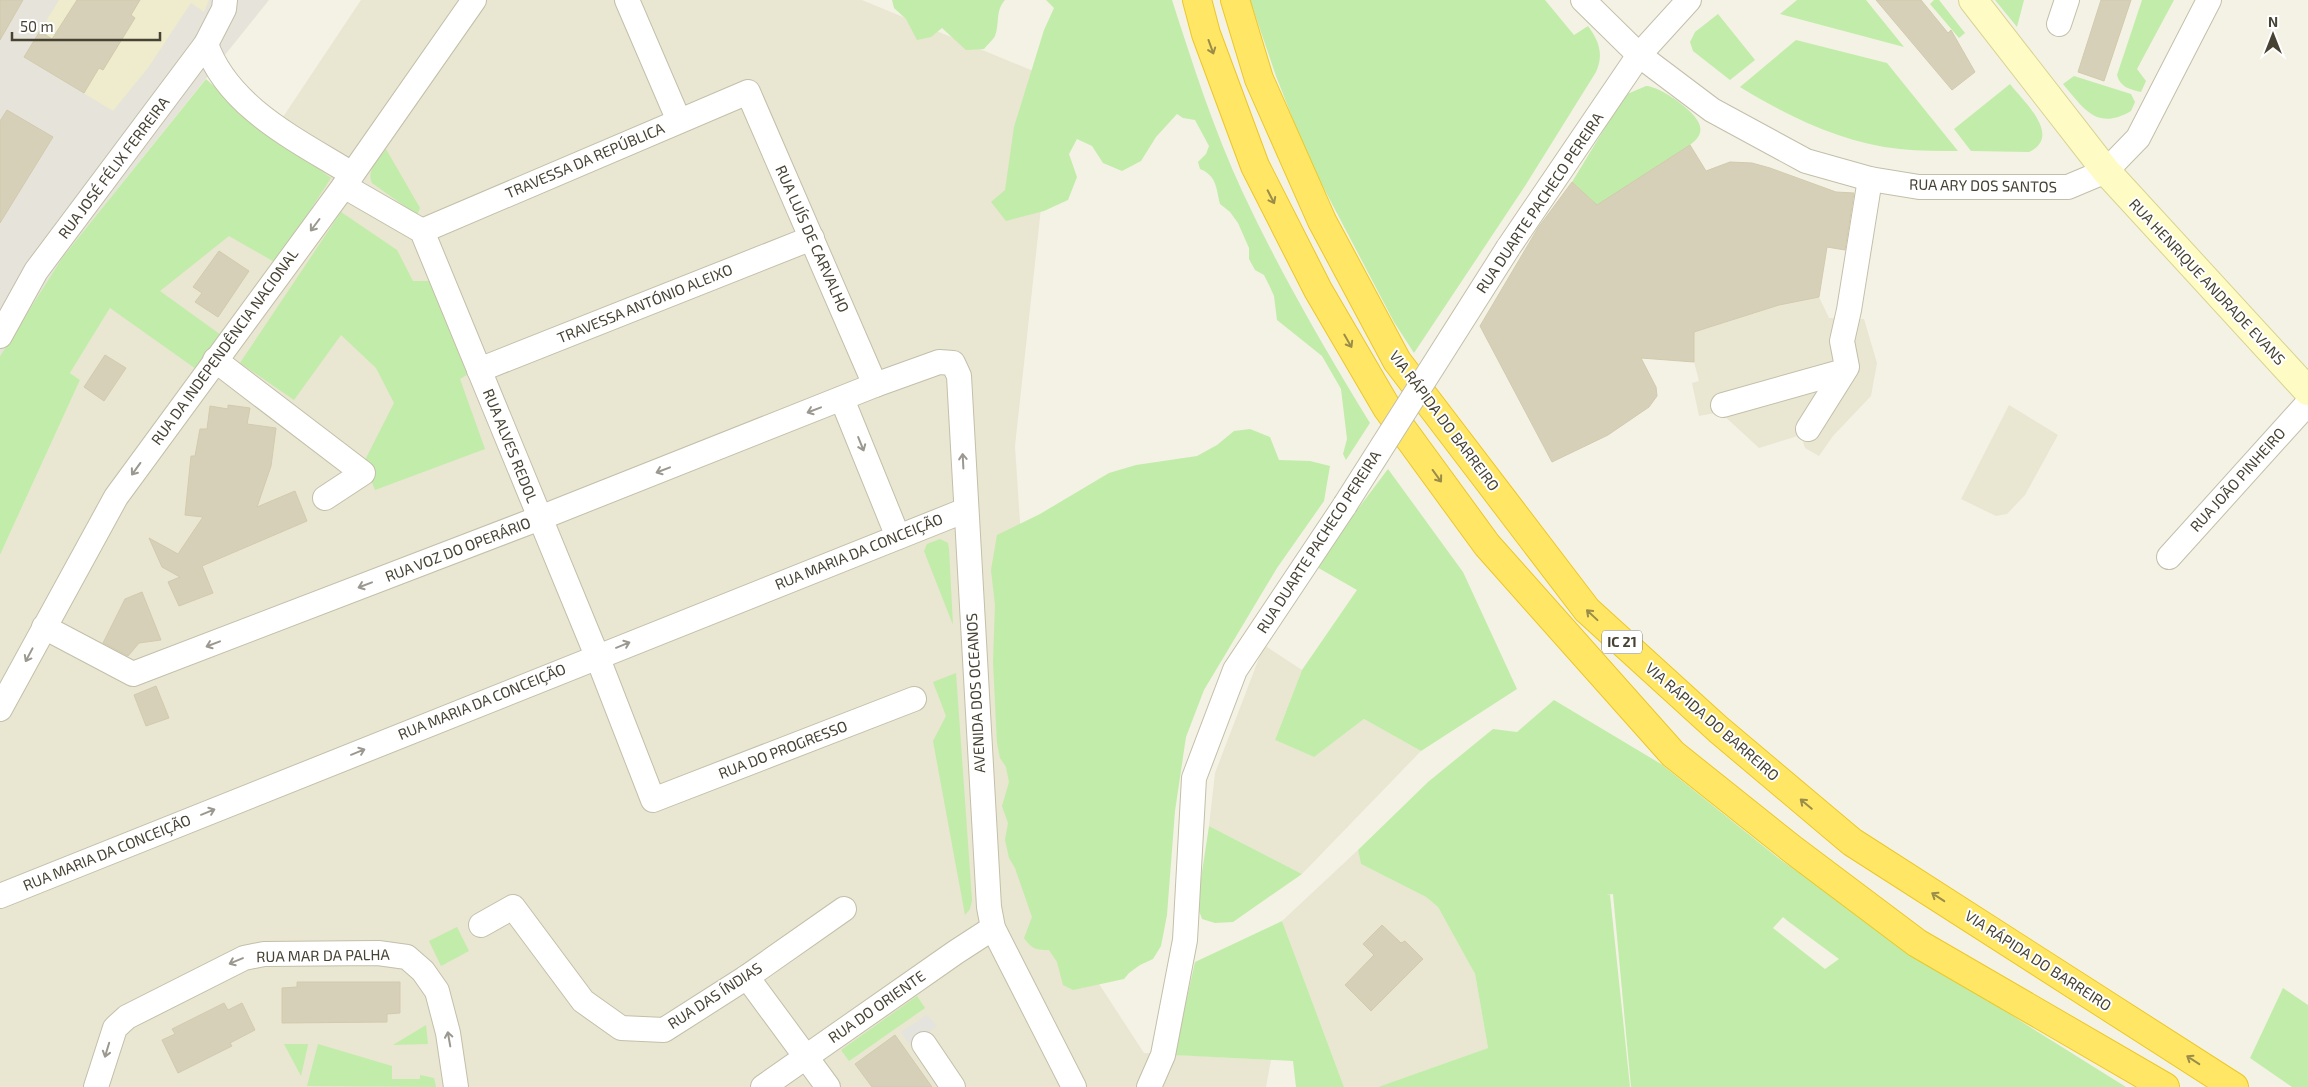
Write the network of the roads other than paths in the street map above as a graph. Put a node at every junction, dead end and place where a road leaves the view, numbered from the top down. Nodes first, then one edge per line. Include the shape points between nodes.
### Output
1 (225, 0) edge
2 (474, 0) edge
3 (627, 0) edge
4 (1197, 0) edge
5 (1235, 0) edge
6 (1583, 0) edge
7 (1690, 0) edge
8 (1973, 0) edge
9 (2067, 0) edge
10 (2209, 0) edge
11 (2059, 24) dead end
12 (206, 44) junction
13 (1639, 55) junction
14 (748, 92) joint
15 (679, 121) junction
16 (2106, 171) junction
17 (1870, 179) junction
18 (348, 180) junction
19 (422, 230) junction
20 (812, 238) junction
21 (0, 336) edge
22 (215, 360) junction
23 (479, 370) junction
24 (1844, 371) junction
25 (875, 385) junction
26 (2308, 391) edge
27 (842, 399) junction
28 (2308, 403) edge
29 (1724, 404) dead end
30 (1808, 429) dead end
31 (325, 498) dead end
32 (966, 510) junction
33 (540, 518) junction
34 (898, 537) junction
35 (2169, 557) dead end
36 (44, 627) junction
37 (597, 656) junction
38 (914, 699) dead end
39 (0, 709) edge
40 (654, 800) joint
41 (0, 896) edge
42 (844, 909) dead end
43 (481, 925) dead end
44 (993, 928) junction
45 (747, 977) junction
46 (924, 1044) dead end
47 (807, 1057) junction
48 (96, 1087) edge
49 (456, 1087) edge
50 (763, 1087) edge
51 (828, 1087) edge
52 (953, 1087) edge
53 (1074, 1087) edge
54 (1149, 1087) edge
55 (2165, 1087) edge
56 (2234, 1087) edge

1 - 12 street, RUA JOSÉ FÉLIX FERREIRA via 224,9
2 - 18 street, RUA DA INDEPENDÊNCIA NACIONAL
3 - 15 street
4 -> 55 highway, IC 21 via 1206,34 1255,166 1318,290 1387,408 1488,545 1673,754 1792,850 1917,943
56 -> 5 highway, VIA RÁPIDA DO BARREIRO / IC 21 via 1852,842 1719,730 1587,610 1397,361 1318,212 1259,79
6 - 13 street, RUA ARY DOS SANTOS
7 - 13 street, RUA DUARTE PACHECO PEREIRA
8 - 16 main road, RUA HENRIQUE ANDRADE EVANS
9 - 11 street
10 - 16 street via 2138,138
12 - 18 street via 212,62 239,95 265,119
12 - 21 street, RUA JOSÉ FÉLIX FERREIRA via 36,271
13 - 17 street, RUA ARY DOS SANTOS via 1712,110 1806,161
13 - 54 street, RUA DUARTE PACHECO PEREIRA, bridge via 1508,248 1345,505 1235,670 1194,778 1185,940 1163,1055
14 - 15 street, TRAVESSA DA REPÚBLICA
14 - 20 street, RUA LUÍS DE CARVALHO
15 - 19 street, TRAVESSA DA REPÚBLICA
16 - 17 street, RUA ARY DOS SANTOS via 2068,188 1918,187
16 - 26 main road, RUA HENRIQUE ANDRADE EVANS
17 - 24 street via 1842,341 1847,367
18 - 19 street
18 -> 22 street, RUA DA INDEPENDÊNCIA NACIONAL
19 - 23 street, RUA ALVES REDOL
20 - 23 street, TRAVESSA ANTÓNIO ALEIXO
20 - 25 street, RUA LUÍS DE CARVALHO
22 - 31 street via 363,473
22 -> 36 street, RUA DA INDEPENDÊNCIA NACIONAL via 116,497
23 - 33 street, RUA ALVES REDOL
24 - 29 street
24 - 30 street
25 - 27 street, RUA VOZ DO OPERÁRIO
32 -> 25 street, AVENIDA DOS OCEANOS via 959,376 954,363 939,362
27 -> 33 street, RUA VOZ DO OPERÁRIO
27 -> 34 street
28 - 35 street, RUA JOÃO PINHEIRO
32 - 34 street, RUA MARIA DA CONCEIÇÃO
32 - 44 street, AVENIDA DOS OCEANOS
33 -> 36 street, RUA VOZ DO OPERÁRIO via 133,674
33 - 37 street, RUA ALVES REDOL
37 -> 34 street, RUA MARIA DA CONCEIÇÃO
36 -> 39 street, RUA DA INDEPENDÊNCIA NACIONAL
37 - 40 street, RUA ALVES REDOL
41 -> 37 street, RUA MARIA DA CONCEIÇÃO
38 - 40 street, RUA DO PROGRESSO
42 - 45 street, RUA DAS ÍNDIAS
43 - 45 street, RUA DAS ÍNDIAS via 513,907 582,1001 621,1028 664,1030
44 - 47 street, RUA DO ORIENTE
44 - 53 street, AVENIDA DOS OCEANOS
45 - 47 street
46 - 52 street
47 - 50 street, RUA DO ORIENTE
47 - 51 street
49 -> 48 street, RUA MAR DA PALHA via 448,1033 437,991 423,970 407,957 378,953 264,954 223,966 127,1017 115,1028

